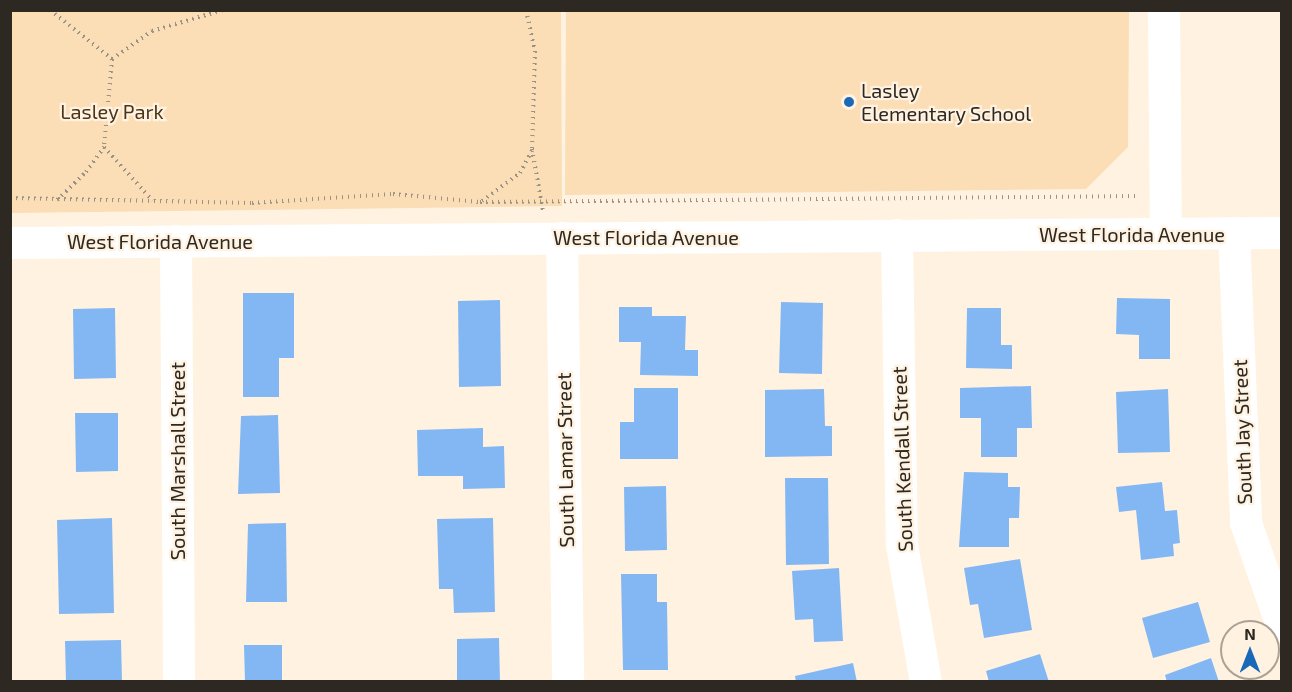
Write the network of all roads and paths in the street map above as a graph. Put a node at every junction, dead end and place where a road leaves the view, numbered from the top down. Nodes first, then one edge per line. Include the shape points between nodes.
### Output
1 (50, 10) edge
2 (223, 10) edge
3 (526, 10) edge
4 (1164, 10) edge
5 (112, 59) junction
6 (104, 147) junction
7 (532, 149) junction
8 (1165, 196) junction
9 (10, 198) edge
10 (57, 200) junction
11 (152, 200) junction
12 (542, 201) junction
13 (480, 202) junction
14 (1281, 232) edge
15 (1166, 233) junction
16 (1234, 233) junction
17 (897, 236) junction
18 (562, 238) junction
19 (176, 241) junction
20 (10, 243) edge
21 (1281, 626) edge
22 (179, 681) edge
23 (568, 681) edge
24 (926, 681) edge

1 - 5 path
2 - 5 path via 152,31
3 - 7 path via 535,51
4 - 8 street
5 - 6 path via 105,88
6 - 10 path via 86,172
6 - 11 path
7 - 12 path
7 - 13 path via 520,173
8 - 12 path
8 - 15 street
9 - 10 path
10 - 11 path
11 - 13 path via 252,203 393,194
12 - 13 path
14 - 16 street, West Florida Avenue
15 - 16 street, West Florida Avenue
15 - 17 street, West Florida Avenue
16 - 21 street, South Jay Street via 1246,523
17 - 18 street, West Florida Avenue
17 - 24 street, South Kendall Street via 902,545
18 - 19 street, West Florida Avenue
18 - 23 street, South Lamar Street
19 - 20 street, West Florida Avenue
19 - 22 street, South Marshall Street

